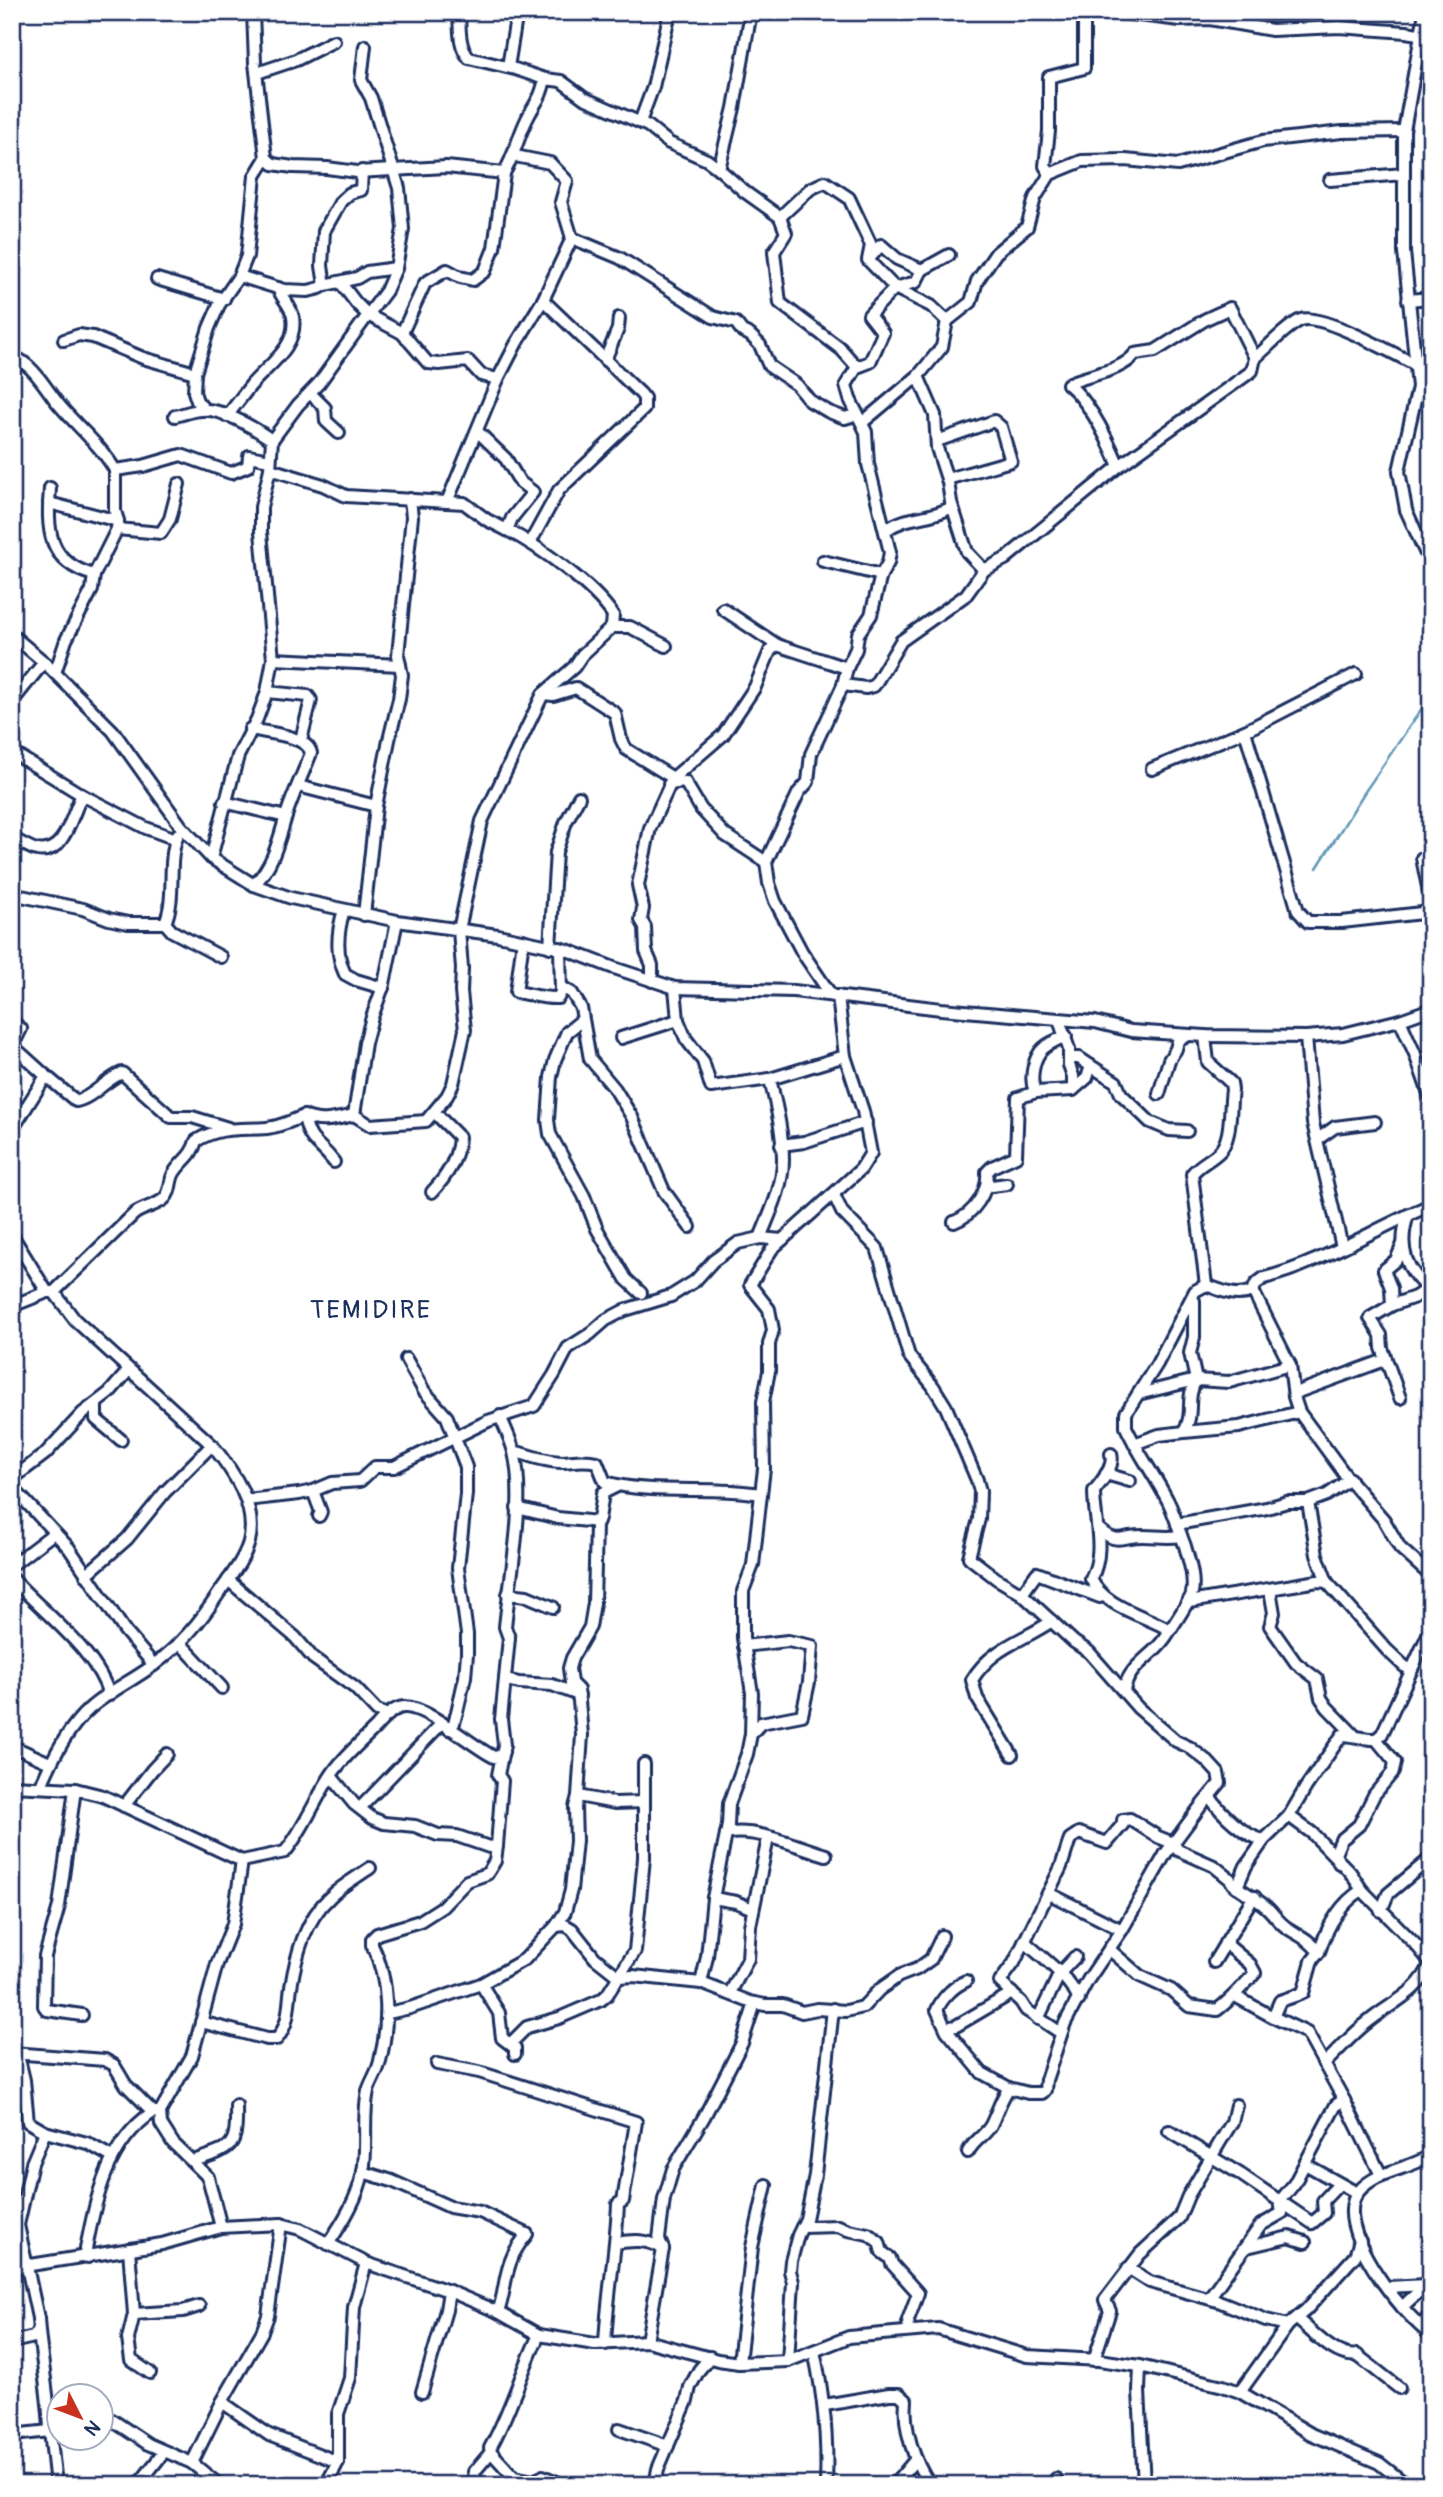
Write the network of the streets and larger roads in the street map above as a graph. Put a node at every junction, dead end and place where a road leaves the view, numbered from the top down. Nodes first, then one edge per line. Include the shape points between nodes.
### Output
1 (253, 12) edge
2 (459, 12) edge
3 (517, 12) edge
4 (670, 12) edge
5 (751, 12) edge
6 (1084, 12) edge
7 (1114, 12) edge
8 (1424, 12) edge
9 (1167, 15) edge
10 (1235, 18) edge
11 (1425, 35) edge
12 (334, 41) dead end
13 (365, 46) dead end
14 (508, 67) junction
15 (257, 73) junction
16 (545, 79) junction
17 (640, 122) junction
18 (1404, 131) junction
19 (515, 156) junction
20 (265, 158) junction
21 (719, 169) junction
22 (392, 170) junction
23 (362, 171) junction
24 (504, 173) junction
25 (1050, 174) junction
26 (1404, 174) junction
27 (1331, 180) dead end
28 (779, 217) junction
29 (572, 238) junction
30 (949, 255) dead end
31 (868, 260) junction
32 (396, 268) junction
33 (922, 270) junction
34 (239, 276) junction
35 (157, 279) dead end
36 (340, 282) junction
37 (325, 285) junction
38 (278, 288) junction
39 (895, 288) junction
40 (1431, 298) edge
41 (223, 299) junction
42 (543, 300) junction
43 (1408, 300) junction
44 (369, 315) junction
45 (619, 318) dead end
46 (947, 321) junction
47 (402, 333) junction
48 (64, 340) dead end
49 (12, 356) edge
50 (1255, 358) junction
51 (605, 360) junction
52 (1416, 365) junction
53 (857, 367) junction
54 (195, 373) junction
55 (918, 376) junction
56 (498, 379) junction
57 (310, 393) junction
58 (204, 409) junction
59 (175, 416) dead end
60 (227, 416) junction
61 (860, 418) junction
62 (477, 431) junction
63 (339, 433) dead end
64 (272, 440) junction
65 (937, 441) junction
66 (270, 465) junction
67 (1119, 466) junction
68 (115, 470) junction
69 (947, 480) junction
70 (179, 484) dead end
71 (50, 488) dead end
72 (411, 499) junction
73 (447, 502) junction
74 (49, 503) junction
75 (952, 507) junction
76 (118, 525) junction
77 (507, 530) junction
78 (885, 531) junction
79 (530, 543) junction
80 (1427, 548) edge
81 (823, 561) dead end
82 (1431, 565) edge
83 (985, 570) junction
84 (94, 575) junction
85 (881, 575) junction
86 (723, 609) dead end
87 (612, 627) junction
88 (12, 635) edge
89 (777, 645) junction
90 (666, 646) dead end
91 (272, 659) junction
92 (44, 662) junction
93 (400, 665) junction
94 (847, 668) junction
95 (55, 674) junction
96 (1356, 674) dead end
97 (843, 685) junction
98 (267, 692) junction
99 (543, 694) junction
100 (12, 702) edge
101 (250, 729) junction
102 (1245, 731) junction
103 (301, 740) junction
104 (12, 752) edge
105 (1152, 769) dead end
106 (671, 781) junction
107 (298, 786) junction
108 (82, 795) junction
109 (579, 797) dead end
110 (224, 803) junction
111 (376, 806) junction
112 (286, 817) junction
113 (181, 826) junction
114 (12, 838) edge
115 (176, 839) junction
116 (211, 858) junction
117 (1422, 858) dead end
118 (766, 862) junction
119 (254, 885) junction
120 (12, 894) edge
121 (1431, 902) edge
122 (344, 910) junction
123 (1431, 912) edge
124 (364, 915) junction
125 (397, 921) junction
126 (165, 923) junction
127 (459, 930) junction
128 (523, 940) junction
129 (555, 948) junction
130 (221, 957) dead end
131 (652, 981) junction
132 (383, 988) junction
133 (675, 988) junction
134 (561, 992) junction
135 (834, 995) junction
136 (1431, 1009) edge
137 (582, 1020) junction
138 (678, 1020) junction
139 (1059, 1020) junction
140 (1399, 1020) junction
141 (12, 1021) edge
142 (1190, 1034) junction
143 (1066, 1036) junction
144 (1205, 1036) junction
145 (1306, 1037) junction
146 (621, 1038) dead end
147 (845, 1056) junction
148 (1069, 1058) junction
149 (1091, 1066) junction
150 (46, 1076) junction
151 (769, 1079) junction
152 (1073, 1090) junction
153 (1036, 1092) junction
154 (1159, 1094) dead end
155 (1431, 1100) edge
156 (434, 1112) junction
157 (354, 1115) junction
158 (304, 1116) junction
159 (866, 1122) junction
160 (1375, 1122) dead end
161 (228, 1128) junction
162 (12, 1130) edge
163 (1187, 1131) dead end
164 (1318, 1139) junction
165 (782, 1145) junction
166 (334, 1162) dead end
167 (988, 1184) junction
168 (1007, 1184) dead end
169 (432, 1192) dead end
170 (834, 1195) junction
171 (1431, 1205) edge
172 (1408, 1215) junction
173 (954, 1222) dead end
174 (690, 1227) dead end
175 (12, 1235) edge
176 (760, 1238) junction
177 (782, 1240) junction
178 (1403, 1244) junction
179 (1342, 1247) junction
180 (1206, 1285) junction
181 (1429, 1290) edge
182 (1195, 1291) junction
183 (51, 1292) junction
184 (1253, 1292) junction
185 (640, 1293) dead end
186 (1392, 1305) junction
187 (12, 1306) edge
188 (406, 1359) dead end
189 (1385, 1360) junction
190 (1290, 1366) junction
191 (129, 1370) junction
192 (1196, 1380) junction
193 (1294, 1393) junction
194 (1138, 1394) junction
195 (1400, 1398) dead end
196 (96, 1404) junction
197 (1299, 1412) junction
198 (500, 1416) junction
199 (1184, 1432) junction
200 (456, 1437) junction
201 (121, 1440) dead end
202 (1134, 1444) junction
203 (212, 1445) junction
204 (514, 1451) junction
205 (1111, 1454) dead end
206 (1106, 1474) junction
207 (12, 1479) edge
208 (1350, 1479) junction
209 (1130, 1481) dead end
210 (617, 1486) junction
211 (12, 1487) edge
212 (313, 1491) junction
213 (761, 1494) junction
214 (246, 1500) junction
215 (1308, 1502) junction
216 (517, 1508) junction
217 (319, 1516) dead end
218 (598, 1522) junction
219 (1177, 1524) junction
220 (1099, 1529) junction
221 (54, 1533) junction
222 (1181, 1536) junction
223 (12, 1565) edge
224 (86, 1576) junction
225 (1431, 1576) edge
226 (12, 1578) edge
227 (228, 1580) junction
228 (1327, 1582) junction
229 (1270, 1590) junction
230 (508, 1594) junction
231 (1023, 1594) junction
232 (1106, 1600) junction
233 (1189, 1602) junction
234 (553, 1607) dead end
235 (1052, 1621) junction
236 (1431, 1628) edge
237 (1170, 1630) junction
238 (181, 1644) junction
239 (744, 1646) junction
240 (154, 1665) junction
241 (1412, 1670) junction
242 (506, 1680) junction
243 (222, 1688) dead end
244 (1124, 1691) junction
245 (109, 1695) junction
246 (579, 1695) junction
247 (388, 1715) junction
248 (446, 1726) junction
249 (751, 1734) junction
250 (1354, 1735) junction
251 (1376, 1738) junction
252 (12, 1746) edge
253 (484, 1752) junction
254 (503, 1752) junction
255 (167, 1754) dead end
256 (1012, 1755) dead end
257 (50, 1763) junction
258 (644, 1764) dead end
259 (498, 1775) junction
260 (331, 1776) junction
261 (12, 1786) edge
262 (41, 1786) junction
263 (75, 1789) junction
264 (578, 1796) junction
265 (1210, 1797) junction
266 (644, 1802) junction
267 (124, 1806) junction
268 (361, 1807) junction
269 (1289, 1816) junction
270 (726, 1834) junction
271 (768, 1838) junction
272 (1264, 1840) junction
273 (1173, 1843) junction
274 (497, 1846) junction
275 (827, 1855) dead end
276 (1431, 1858) edge
277 (242, 1861) junction
278 (1339, 1863) junction
279 (370, 1868) dead end
280 (1237, 1887) junction
281 (1362, 1890) junction
282 (1048, 1893) junction
283 (1255, 1897) junction
284 (713, 1898) junction
285 (753, 1909) junction
286 (1381, 1911) junction
287 (556, 1926) junction
288 (1122, 1930) junction
289 (942, 1937) dead end
290 (1024, 1941) junction
291 (1225, 1943) junction
292 (1109, 1949) junction
293 (1319, 1952) junction
294 (1075, 1957) dead end
295 (1214, 1962) dead end
296 (1431, 1963) edge
297 (1060, 1973) junction
298 (620, 1977) junction
299 (967, 1981) dead end
300 (701, 1983) junction
301 (481, 1984) junction
302 (730, 1993) junction
303 (1012, 1993) junction
304 (1235, 1996) junction
305 (1079, 2000) junction
306 (755, 2003) junction
307 (833, 2009) junction
308 (388, 2013) junction
309 (82, 2015) dead end
310 (1273, 2017) junction
311 (1038, 2019) junction
312 (201, 2022) junction
313 (946, 2028) junction
314 (1061, 2033) junction
315 (15, 2054) edge
316 (437, 2064) dead end
317 (1324, 2064) junction
318 (1009, 2088) junction
319 (1344, 2100) junction
320 (236, 2105) dead end
321 (1237, 2105) dead end
322 (157, 2112) junction
323 (1169, 2131) dead end
324 (45, 2132) junction
325 (968, 2152) dead end
326 (1431, 2155) edge
327 (1212, 2156) junction
328 (112, 2157) junction
329 (193, 2161) junction
330 (1305, 2164) junction
331 (363, 2172) junction
332 (1381, 2175) junction
333 (1339, 2184) junction
334 (766, 2185) dead end
335 (1357, 2193) junction
336 (1280, 2200) junction
337 (281, 2224) junction
338 (221, 2227) junction
339 (802, 2227) junction
340 (1305, 2242) dead end
341 (615, 2243) junction
342 (328, 2244) junction
343 (129, 2249) junction
344 (663, 2249) junction
345 (1243, 2250) junction
346 (1360, 2250) junction
347 (88, 2257) junction
348 (366, 2263) junction
349 (26, 2267) junction
350 (12, 2268) edge
351 (1128, 2268) junction
352 (1387, 2287) junction
353 (1429, 2288) edge
354 (449, 2291) junction
355 (1209, 2298) junction
356 (199, 2306) dead end
357 (1402, 2307) junction
358 (498, 2312) junction
359 (134, 2314) junction
360 (1293, 2322) junction
361 (909, 2330) junction
362 (1426, 2331) edge
363 (37, 2332) junction
364 (539, 2335) junction
365 (647, 2341) junction
366 (12, 2342) edge
367 (605, 2344) junction
368 (814, 2351) junction
369 (710, 2357) junction
370 (1094, 2360) junction
371 (789, 2361) junction
372 (738, 2363) junction
373 (1140, 2366) junction
374 (150, 2372) dead end
375 (46, 2382) edge
376 (1399, 2388) dead end
377 (422, 2392) dead end
378 (1240, 2392) junction
379 (222, 2402) junction
380 (825, 2405) junction
381 (116, 2422) edge
382 (619, 2429) dead end
383 (46, 2431) edge
384 (12, 2435) edge
385 (668, 2446) junction
386 (52, 2452) edge
387 (164, 2452) junction
388 (491, 2452) junction
389 (916, 2459) junction
390 (338, 2462) junction
391 (192, 2463) junction
392 (1403, 2484) edge
393 (56, 2485) edge
394 (138, 2485) edge
395 (219, 2485) edge
396 (326, 2485) edge
397 (477, 2485) edge
398 (564, 2485) edge
399 (654, 2485) edge
400 (826, 2485) edge
401 (894, 2485) edge
402 (930, 2485) edge
403 (1144, 2485) edge

1 - 15 street
2 - 14 street via 464,53
3 - 14 street
4 - 17 street
5 - 21 street
6 - 25 street via 1084,68 1049,77 1045,166
7 - 9 street
8 - 11 street
9 - 10 street
10 - 11 street via 1272,30 1339,27
11 - 18 street
12 - 15 street
13 - 22 street via 361,80 371,98
14 - 16 street
15 - 20 street
16 - 17 street via 561,81 584,98
16 - 19 street
17 - 21 street
18 - 25 street via 1263,141 1178,165 1082,161
18 - 26 street
19 - 24 street
19 - 29 street via 550,163 567,181 561,202
20 - 23 street via 293,167
20 - 34 street via 256,176 247,256
21 - 28 street
22 - 23 street
22 - 24 street via 446,167
22 - 32 street via 399,188 403,229
23 - 37 street via 361,190 341,201 324,231
24 - 47 street via 494,248 485,271 473,280 447,270 425,283
25 - 46 street via 1035,198 1027,227 996,253 977,281 971,302
26 - 27 street
26 - 43 street
28 - 31 street via 810,189 825,182 849,198 871,245
28 - 53 street via 786,233 774,252 780,303 841,349
29 - 42 street
29 - 61 street via 620,258 713,317 736,323 760,345 769,366 797,385 810,401 845,418
30 - 33 street
31 - 33 street via 881,245 897,259
31 - 39 street
32 - 36 street
32 - 44 street
33 - 39 street via 916,282
34 - 38 street
34 - 41 street
35 - 41 street
36 - 37 street
36 - 44 street
37 - 38 street via 308,290
38 - 60 street via 290,304 292,335
39 - 46 street via 930,306
39 - 53 street via 869,315 883,333 870,362
40 - 43 street
41 - 54 street
42 - 51 street
42 - 56 street
43 - 52 street
44 - 47 street
44 - 57 street
45 - 51 street
46 - 55 street via 942,347
47 - 56 street via 428,363 468,361 481,375
48 - 54 street via 93,337
49 - 68 street via 43,382
50 - 52 street via 1300,320 1313,318
50 - 67 street via 1252,372
50 - 67 street via 1230,308 1155,351 1135,354 1128,363 1068,384 1109,442
51 - 79 street via 641,394 644,409 559,489
52 - 80 street via 1418,387 1399,471 1406,510
53 - 61 street via 846,385
54 - 58 street via 194,392
55 - 61 street
55 - 65 street via 935,415
56 - 62 street
57 - 63 street
57 - 64 street
58 - 59 street
58 - 60 street
60 - 64 street
61 - 78 street
62 - 73 street
62 - 77 street via 533,492
64 - 66 street
65 - 69 street
65 - 69 street via 994,421 1001,426 1011,461
66 - 68 street via 249,456 248,466 231,472 181,455
66 - 72 street via 346,496
66 - 91 street via 261,507 261,548
67 - 83 street via 1005,559
68 - 76 street
69 - 75 street
70 - 76 street via 170,519 161,533
71 - 74 street
72 - 73 street
72 - 93 street
73 - 77 street via 464,503
74 - 76 street
74 - 84 street via 53,546 78,570
75 - 78 street via 906,519
75 - 83 street via 967,552
76 - 84 street
77 - 79 street
78 - 85 street via 890,552
79 - 87 street via 594,591 613,615
80 - 82 street
81 - 85 street
83 - 97 street via 966,595 901,641 874,686
84 - 95 street via 92,590 66,640
85 - 94 street via 871,615 858,634
86 - 89 street
87 - 90 street via 630,627
87 - 99 street
88 - 92 street
89 - 94 street
89 - 106 street via 723,735
91 - 93 street
91 - 98 street
92 - 95 street
92 - 100 street
93 - 111 street via 399,699
94 - 97 street
95 - 113 street via 113,731
96 - 102 street
97 - 118 street via 811,754 808,782
98 - 101 street
98 - 103 street via 308,696
99 - 106 street via 576,688 600,702 615,713 626,749
99 - 127 street via 480,828
101 - 103 street
101 - 110 street
102 - 105 street
102 - 123 street via 1297,911 1308,922
103 - 107 street via 311,753
104 - 108 street
106 - 118 street via 685,782 725,835
106 - 131 street via 650,828 638,885
107 - 111 street
107 - 112 street
108 - 114 street via 61,841 52,848 35,850
108 - 115 street
109 - 129 street via 556,852
110 - 112 street
110 - 116 street
111 - 124 street
112 - 119 street via 275,856
113 - 115 street
113 - 116 street
115 - 126 street
116 - 119 street
117 - 121 street
118 - 135 street via 775,901 802,952
119 - 122 street
120 - 126 street via 128,923
122 - 124 street
122 - 132 street via 340,964 355,980
124 - 125 street
125 - 127 street
125 - 132 street
126 - 130 street
127 - 128 street
127 - 156 street via 465,1030 453,1084
128 - 129 street
128 - 134 street via 516,992 547,999 558,998
129 - 131 street
129 - 134 street
131 - 133 street
132 - 157 street via 365,1043
133 - 135 street
133 - 138 street
134 - 137 street via 572,993
135 - 139 street
135 - 147 street
136 - 140 street
137 - 174 street via 590,1059 632,1117 664,1191
137 - 185 street via 567,1032 555,1060 550,1134 597,1229 626,1279
138 - 146 street
138 - 151 street via 703,1061 710,1087
139 - 142 street
139 - 143 street
140 - 145 street via 1343,1034
140 - 155 street
141 - 150 street via 21,1029 13,1045
142 - 144 street
142 - 154 street via 1178,1041
143 - 148 street
143 - 153 street via 1041,1052 1032,1080
144 - 145 street
144 - 180 street via 1208,1062 1231,1083 1232,1090 1226,1142 1192,1174
145 - 164 street
147 - 151 street
147 - 159 street
148 - 149 street
148 - 152 street
149 - 152 street via 1087,1078
149 - 163 street via 1115,1082 1150,1122 1168,1130
150 - 161 street via 76,1101 122,1073 171,1117 192,1117
150 - 162 street
151 - 165 street
152 - 153 street
153 - 167 street via 1018,1098 1016,1156 992,1167 987,1172
156 - 157 street via 426,1121 370,1125
156 - 169 street via 459,1137 451,1167
157 - 158 street via 327,1121
158 - 161 street via 269,1128
158 - 166 street via 307,1133
159 - 165 street
159 - 170 street via 871,1153
160 - 164 street via 1335,1127
161 - 183 street via 196,1142 193,1153 173,1174 162,1200 134,1214
164 - 179 street
165 - 176 street via 778,1192
167 - 168 street
167 - 173 street via 966,1217
170 - 177 street
170 - 231 street via 842,1212 877,1248 909,1356 946,1407 977,1480 981,1503 969,1556
171 - 172 street
172 - 178 street
172 - 179 street
175 - 183 street
176 - 177 street
176 - 198 street via 729,1248 695,1281 671,1296 606,1320 568,1348 534,1406
177 - 213 street via 750,1285 769,1309 773,1330 763,1402
178 - 181 street via 1411,1269
178 - 186 street via 1396,1260 1384,1270
179 - 184 street via 1322,1259 1264,1278
180 - 182 street
180 - 184 street via 1229,1293
181 - 186 street
182 - 192 street via 1190,1353
182 - 194 street
183 - 187 street
183 - 191 street
184 - 190 street
186 - 189 street via 1370,1318 1381,1335
188 - 200 street
189 - 193 street
189 - 195 street
190 - 192 street via 1229,1381
190 - 193 street
191 - 196 street
191 - 203 street
192 - 194 street
192 - 199 street via 1191,1390 1191,1420
193 - 197 street
194 - 202 street via 1126,1413
196 - 201 street via 96,1419
196 - 207 street
197 - 199 street via 1239,1427
197 - 208 street
198 - 200 street
198 - 204 street
199 - 202 street
200 - 212 street via 394,1467 375,1467 360,1481 332,1483
200 - 248 street via 466,1467 457,1568 467,1654 454,1723
202 - 219 street
203 - 214 street via 228,1464
203 - 224 street via 127,1539
204 - 210 street via 545,1460 597,1462 605,1482
204 - 216 street
205 - 206 street
206 - 209 street
206 - 220 street via 1094,1491
208 - 215 street
208 - 225 street via 1400,1548
210 - 213 street
210 - 218 street via 603,1493
211 - 221 street
212 - 214 street
212 - 217 street
213 - 239 street via 753,1565 743,1591
214 - 227 street via 249,1542
215 - 219 street
215 - 228 street
216 - 218 street
216 - 230 street
218 - 246 street via 590,1627 569,1668
219 - 222 street
220 - 222 street via 1119,1539
220 - 232 street via 1098,1566 1091,1579
221 - 223 street
221 - 224 street
222 - 233 street via 1192,1573
224 - 240 street
226 - 245 street via 94,1663
227 - 238 street
227 - 247 street via 313,1658
228 - 229 street
228 - 241 street via 1387,1650
229 - 233 street
229 - 250 street via 1274,1613 1270,1626 1276,1637 1296,1663 1317,1679 1321,1698
230 - 234 street
230 - 242 street
231 - 232 street via 1037,1573
231 - 235 street
232 - 237 street
233 - 237 street
235 - 244 street
235 - 256 street via 1010,1643 972,1680 977,1698
236 - 241 street
237 - 244 street via 1132,1670
238 - 240 street
238 - 243 street
239 - 249 street via 752,1693
239 - 249 street via 788,1642 812,1646 802,1715 761,1723
240 - 245 street
241 - 251 street
242 - 246 street via 552,1685
242 - 254 street
244 - 265 street via 1138,1708 1218,1773 1220,1783
245 - 257 street via 87,1711
246 - 264 street
247 - 248 street via 407,1707
247 - 260 street
248 - 253 street
248 - 268 street
249 - 270 street via 731,1793
250 - 251 street
250 - 269 street via 1342,1734
251 - 278 street via 1395,1762 1393,1772 1374,1795 1359,1825 1341,1840 1335,1854
252 - 257 street
253 - 254 street via 494,1757
253 - 259 street
254 - 259 street
255 - 267 street
257 - 262 street
258 - 266 street
259 - 274 street via 502,1781
260 - 268 street
260 - 277 street via 285,1852
261 - 262 street
262 - 263 street
263 - 267 street
263 - 309 street via 59,1906 45,1956 44,2006
264 - 266 street via 615,1803
264 - 287 street via 571,1890
265 - 272 street via 1220,1811
265 - 273 street
266 - 298 street via 637,1940
267 - 277 street
268 - 274 street via 384,1823
269 - 272 street
269 - 278 street
270 - 271 street
270 - 284 street
271 - 275 street
271 - 285 street
272 - 280 street
273 - 280 street via 1178,1850 1214,1866
273 - 282 street via 1130,1819 1123,1820 1107,1843 1079,1833 1070,1839
273 - 288 street
274 - 308 street via 488,1874 467,1881 442,1908 419,1921 372,1939
276 - 286 street via 1388,1894
277 - 312 street via 233,1924
278 - 281 street
279 - 312 street via 330,1897 305,1935 296,1958 286,2025 277,2039
280 - 283 street
281 - 286 street
281 - 293 street via 1348,1899 1336,1916
282 - 288 street
282 - 290 street
283 - 291 street
283 - 293 street
284 - 285 street
284 - 300 street
285 - 302 street via 748,1959
286 - 296 street
287 - 298 street via 572,1929 595,1958
287 - 301 street via 525,1959
288 - 292 street
289 - 307 street via 931,1959 879,1990 863,2007
290 - 297 street
290 - 303 street via 1000,1982
291 - 295 street
291 - 304 street via 1255,1973
292 - 304 street via 1140,1976 1171,1990 1189,2006 1217,2010
292 - 305 street
293 - 310 street via 1303,1993 1280,2001
294 - 297 street
296 - 317 street via 1418,1986 1368,2021
297 - 305 street
297 - 311 street
298 - 300 street
298 - 301 street via 601,2000 527,2027 513,2049 502,2038 499,2013
299 - 313 street via 941,2001 937,2010
300 - 302 street
301 - 308 street
302 - 306 street
303 - 311 street
303 - 313 street
304 - 310 street
305 - 314 street
306 - 307 street via 802,2012
306 - 344 street via 742,2043 673,2169 664,2199 659,2239
307 - 339 street via 815,2175
308 - 331 street via 380,2063 368,2090
310 - 317 street via 1307,2033
311 - 314 street
312 - 322 street via 192,2056
313 - 318 street via 982,2073
314 - 318 street via 1045,2090 1028,2093
315 - 322 street via 105,2060
315 - 324 street via 24,2080 28,2122
316 - 341 street via 479,2072 636,2122 626,2190 618,2204
317 - 319 street
318 - 325 street via 992,2123
319 - 330 street via 1336,2105
319 - 332 street
320 - 329 street via 237,2133 232,2143 224,2151
321 - 327 street
322 - 328 street via 142,2119
322 - 329 street via 173,2143
323 - 327 street
324 - 328 street via 87,2143
324 - 349 street via 18,2225
326 - 332 street
327 - 336 street
327 - 351 street via 1179,2218
328 - 347 street via 98,2194
329 - 338 street via 208,2177
330 - 333 street
330 - 336 street
331 - 342 street via 354,2200
331 - 358 street via 450,2207 480,2212 527,2234 512,2256
332 - 335 street
333 - 335 street
333 - 336 street via 1323,2201 1324,2213 1312,2223
334 - 372 street via 752,2247
335 - 346 street via 1352,2222
336 - 345 street via 1282,2213 1261,2225
337 - 338 street
337 - 342 street
337 - 379 street via 268,2316
338 - 343 street
339 - 361 street via 838,2226 875,2236 882,2252 918,2293
339 - 371 street via 790,2271
340 - 345 street via 1289,2237
341 - 344 street via 641,2240
341 - 367 street
342 - 348 street
343 - 347 street
343 - 359 street
344 - 365 street
345 - 355 street
346 - 352 street
346 - 360 street
347 - 349 street
348 - 354 street
348 - 390 street via 354,2307 350,2378 338,2414
349 - 350 street
349 - 363 street
351 - 355 street via 1150,2282
351 - 370 street via 1105,2300 1110,2311
352 - 353 street
352 - 357 street
353 - 357 street
353 - 362 street
354 - 358 street
354 - 377 street
355 - 360 street via 1266,2320
356 - 359 street
357 - 362 street
358 - 364 street
359 - 374 street via 128,2339 131,2360
360 - 376 street via 1335,2349 1350,2356 1357,2354
360 - 378 street
361 - 368 street via 849,2337
361 - 370 street via 938,2329 1027,2356
363 - 366 street via 34,2337
363 - 375 street
364 - 367 street
364 - 388 street
365 - 367 street
365 - 369 street
368 - 371 street
368 - 380 street
369 - 372 street
369 - 385 street via 690,2387
370 - 373 street
371 - 372 street
373 - 378 street
373 - 403 street
378 - 392 street via 1311,2434 1379,2463
379 - 390 street via 269,2435
379 - 391 street
380 - 389 street via 900,2394
380 - 400 street
381 - 387 street
382 - 385 street
383 - 384 street
385 - 399 street
386 - 393 street
387 - 391 street
387 - 394 street
388 - 397 street via 474,2472
388 - 398 street via 514,2477 534,2482 543,2476
389 - 401 street
389 - 402 street
390 - 396 street
391 - 395 street

